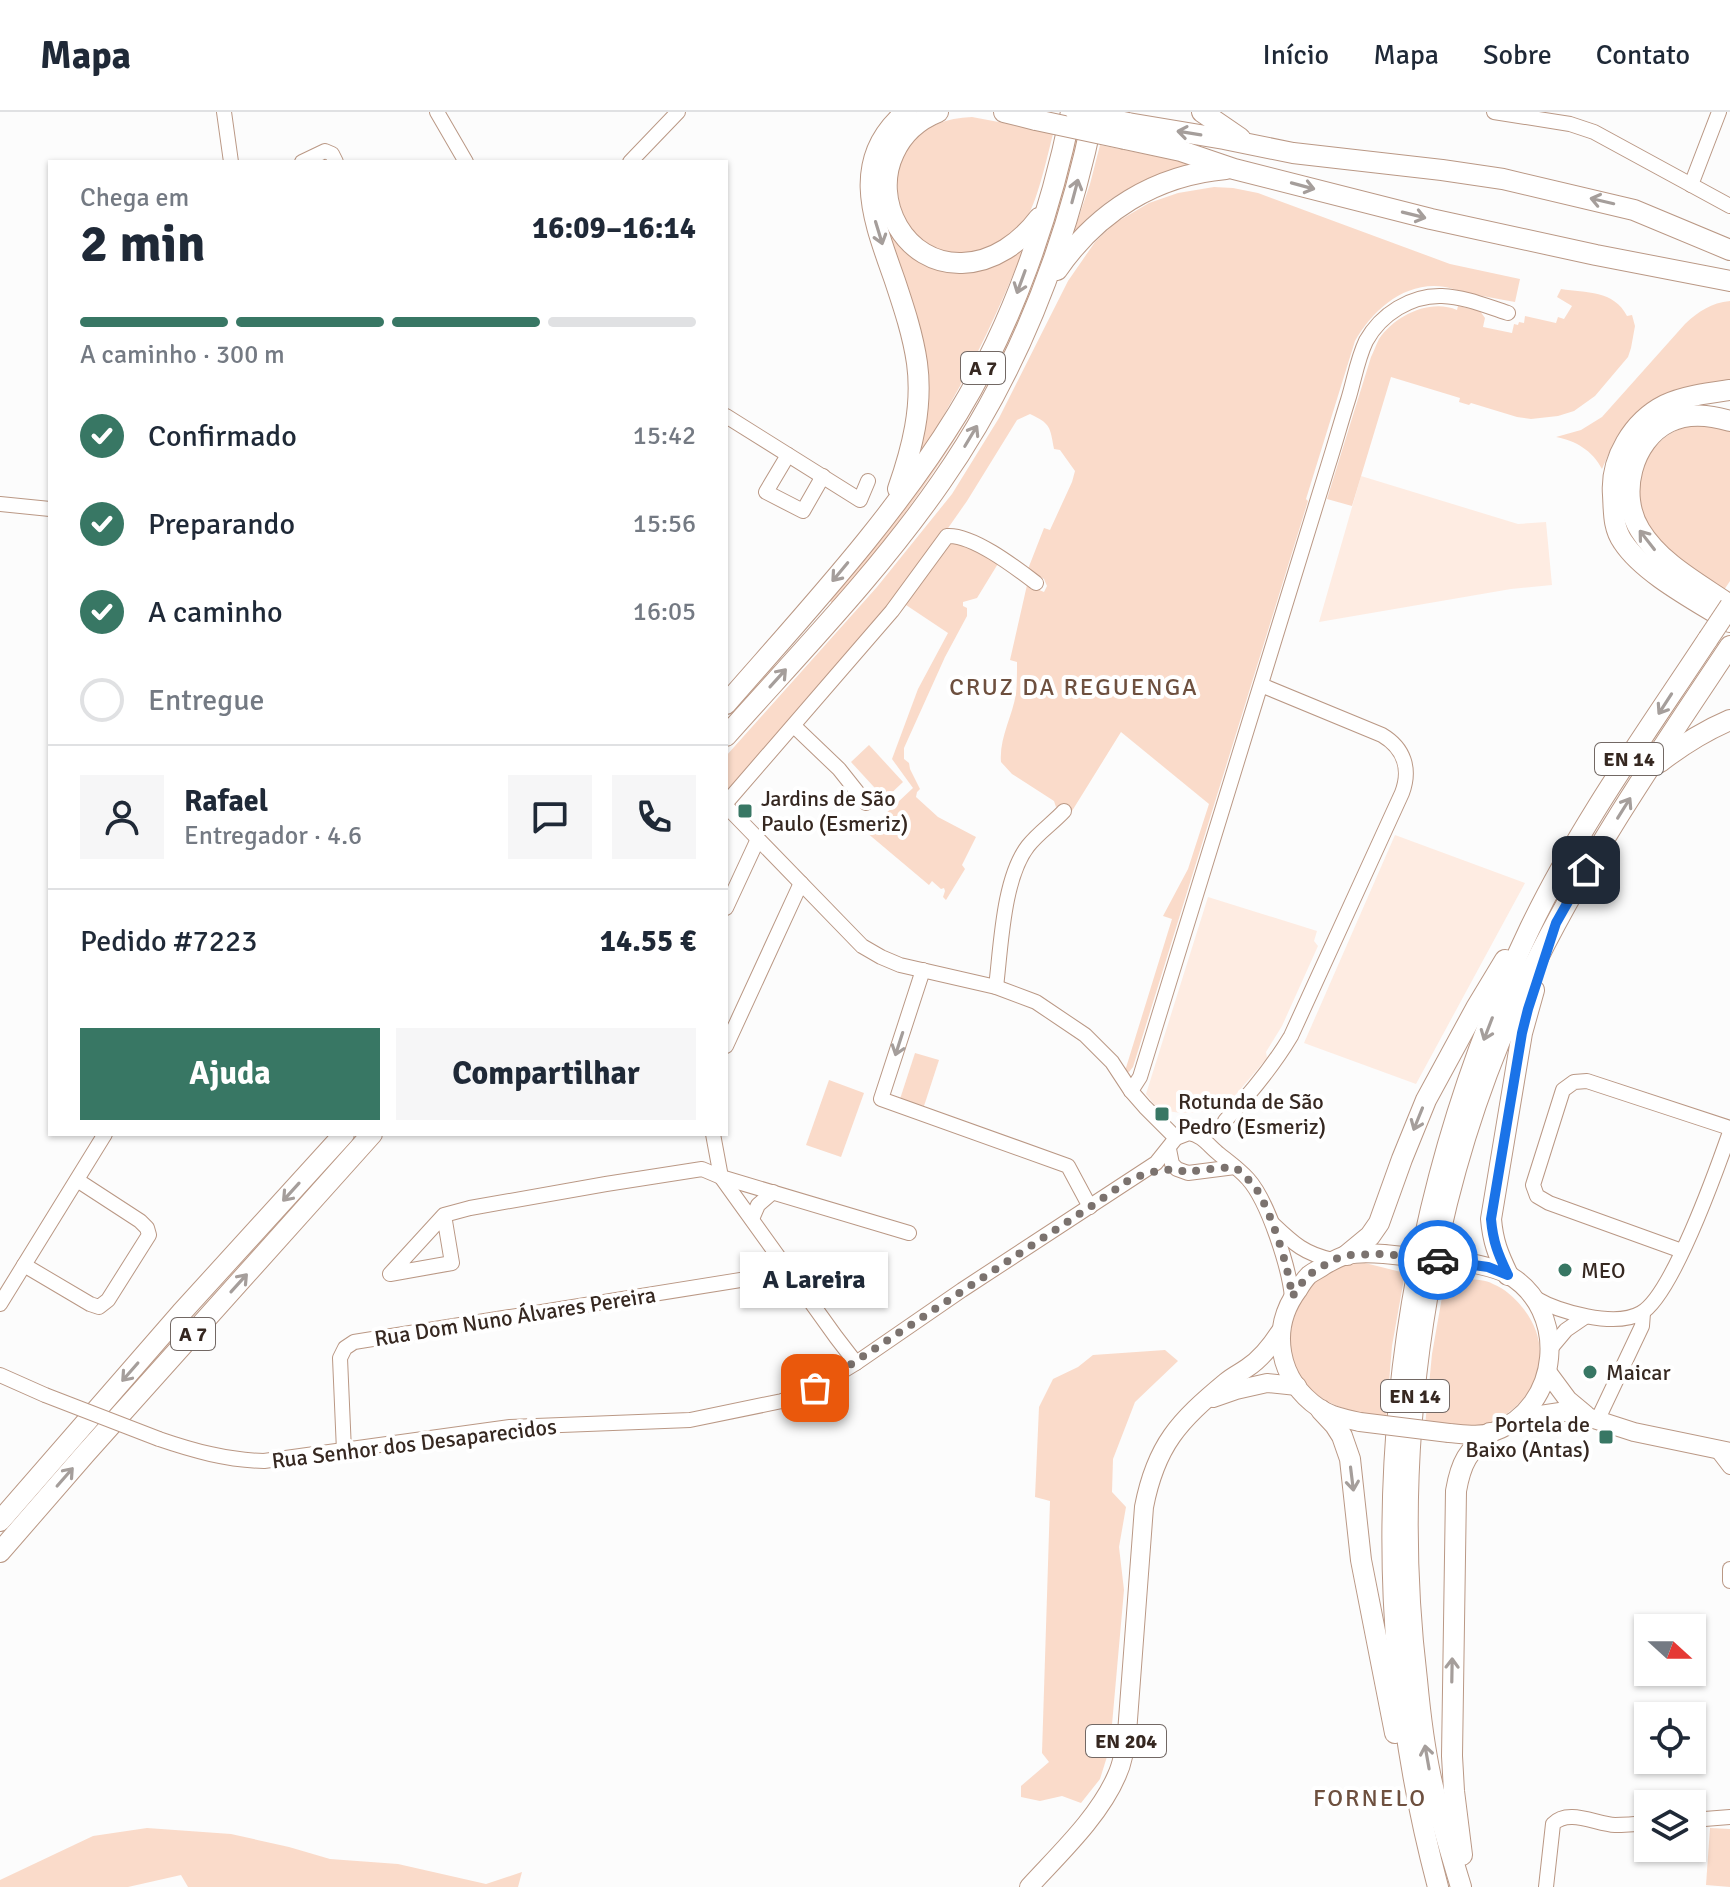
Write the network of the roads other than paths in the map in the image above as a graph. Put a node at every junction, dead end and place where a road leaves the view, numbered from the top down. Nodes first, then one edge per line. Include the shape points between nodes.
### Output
1 (224, 112) edge
2 (437, 112) edge
3 (678, 112) edge
4 (906, 112) edge
5 (938, 112) edge
6 (1004, 112) edge
7 (1073, 112) edge
8 (1094, 112) edge
9 (1202, 112) edge
10 (1494, 112) edge
11 (1719, 112) edge
12 (1126, 131) junction
13 (1250, 144) junction
14 (231, 160) edge
15 (306, 160) edge
16 (335, 160) edge
17 (465, 160) edge
18 (632, 160) edge
19 (1234, 169) junction
20 (1691, 185) junction
21 (1730, 206) edge
22 (1046, 208) junction
23 (1730, 250) edge
24 (1730, 281) edge
25 (1043, 292) junction
26 (1508, 313) dead end
27 (1730, 390) edge
28 (728, 417) edge
29 (1730, 421) edge
30 (788, 455) junction
31 (823, 476) junction
32 (868, 481) dead end
33 (0, 504) edge
34 (48, 509) edge
35 (889, 511) junction
36 (1036, 583) dead end
37 (1730, 606) edge
38 (1730, 622) edge
39 (1728, 649) edge
40 (1261, 685) junction
41 (728, 702) edge
42 (1730, 720) edge
43 (794, 726) junction
44 (728, 734) edge
45 (1647, 772) junction
46 (728, 802) edge
47 (866, 803) dead end
48 (728, 806) edge
49 (1064, 811) dead end
50 (758, 839) junction
51 (1554, 882) junction
52 (801, 883) junction
53 (728, 904) edge
54 (1556, 923) junction
55 (923, 970) junction
56 (996, 987) junction
57 (728, 1042) edge
58 (1131, 1091) junction
59 (1225, 1121) dead end
60 (1730, 1130) edge
61 (104, 1136) edge
62 (342, 1136) edge
63 (370, 1136) edge
64 (713, 1136) edge
65 (1172, 1143) junction
66 (1206, 1143) junction
67 (1235, 1167) junction
68 (1177, 1169) junction
69 (1199, 1170) junction
70 (721, 1177) junction
71 (1132, 1178) junction
72 (77, 1180) junction
73 (773, 1192) junction
74 (1090, 1207) junction
75 (444, 1215) junction
76 (752, 1219) junction
77 (1271, 1221) junction
78 (909, 1233) dead end
79 (1682, 1251) junction
80 (1340, 1257) junction
81 (24, 1265) junction
82 (788, 1269) junction
83 (1508, 1275) junction
84 (1532, 1296) junction
85 (1292, 1297) junction
86 (0, 1304) edge
87 (1643, 1313) junction
88 (1585, 1317) junction
89 (1280, 1332) junction
90 (1550, 1349) junction
91 (856, 1363) junction
92 (1548, 1373) junction
93 (0, 1375) edge
94 (1297, 1386) junction
95 (1203, 1402) junction
96 (1321, 1410) junction
97 (1519, 1418) junction
98 (1592, 1418) junction
99 (1490, 1433) junction
100 (344, 1451) junction
101 (1724, 1451) edge
102 (1730, 1467) edge
103 (7, 1529) edge
104 (0, 1552) edge
105 (0, 1565) edge
106 (1730, 1569) edge
107 (1730, 1581) edge
108 (1730, 1817) edge
109 (1706, 1819) edge
110 (1634, 1824) edge
111 (1425, 1837) junction
112 (1029, 1887) edge
113 (1438, 1887) edge
114 (1461, 1887) edge
115 (1467, 1887) edge
116 (1546, 1887) edge

1 - 14 street
2 - 17 street
3 - 18 street
4 -> 35 highway via 880,144 870,182 873,212 908,322 919,380 913,443
5 - 22 highway via 901,140 888,171 889,210 914,246 941,260 977,261 1018,241
6 - 12 highway, bridge
7 - 12 highway, bridge
7 - 22 highway, A 7
25 -> 8 highway, A 7
9 - 13 highway
10 - 20 street via 1594,132
11 - 20 street
13 -> 12 highway
12 - 19 highway
23 -> 13 highway via 1634,210 1559,191
15 - 16 street via 325,151
19 -> 24 highway via 1431,219
19 - 25 highway via 1162,184 1121,204 1082,238
20 - 21 street
22 -> 35 highway, A 7 via 1014,300 982,370 947,431
44 -> 25 highway, A 7 via 928,501 983,416
26 - 40 street via 1454,297 1423,298 1392,312 1366,341
27 - 38 highway via 1683,399 1648,417 1622,450 1612,489 1615,529 1636,558
28 - 30 street
37 -> 29 highway via 1653,549 1638,528 1630,502 1630,473 1654,432 1693,415
30 - 31 street
30 - 31 street via 766,492 803,511
31 - 32 street via 860,500
33 - 34 street
35 -> 41 highway, A 7
36 - 43 street via 987,550 947,536 892,611
37 -> 51 highway, EN 14, bridge
39 - 45 highway, EN 14
40 - 58 street via 1140,1077
40 - 59 street via 1391,740 1407,772 1291,1036
42 - 45 highway via 1680,746
43 - 46 street
43 - 47 street
54 -> 45 highway, EN 14
48 - 50 street
49 - 56 street via 1029,844 1015,869
50 - 52 street
50 - 53 street
51 -> 80 highway via 1426,1100 1379,1223
51 -> 111 highway, EN 14 via 1500,998 1457,1114 1428,1215 1404,1348 1392,1494 1393,1596 1409,1758
52 - 55 street via 862,946
52 - 57 street
54 - 83 highway via 1522,1033 1491,1219 1496,1251
114 -> 54 highway, EN 14 via 1431,1777 1412,1645 1407,1527 1413,1408 1423,1328 1456,1170 1510,1018
55 - 56 street
55 -> 74 street via 881,1099 1068,1166
56 - 58 street via 1036,1002 1085,1035
58 - 65 street
60 - 79 street
60 - 79 street via 1587,1081 1563,1090 1533,1185 1537,1196
61 - 72 street
62 -> 103 highway, A 7 via 181,1313
103 -> 63 highway, A 7 via 86,1453
64 - 70 street
65 - 66 street via 1189,1133
65 - 68 street
65 - 71 street, Rua Senhor dos Desaparecidos via 1156,1163
66 - 67 street
66 - 69 street via 1208,1158
67 - 69 street
67 - 77 street via 1259,1194
68 - 69 street
68 - 71 street, Rua Senhor dos Desaparecidos
70 - 73 street
70 - 75 street via 702,1169
70 - 76 street
71 - 74 street, Rua Senhor dos Desaparecidos
72 - 81 street
72 - 81 street via 140,1221 149,1235 99,1307
73 - 76 street
73 - 78 street
74 - 91 street, Rua Senhor dos Desaparecidos
75 - 75 street via 435,1225 390,1274 452,1263
76 - 82 street
77 - 80 street via 1314,1256
77 - 85 street
79 - 87 street
80 - 83 main road, bridge via 1384,1254 1471,1263
80 - 85 main road, EN 204 via 1307,1276
81 - 86 street
82 - 91 street
82 - 100 street, Rua Dom Nuno Álvares Pereira via 354,1342 340,1358
83 - 84 main road
84 - 88 street
84 - 90 main road via 1549,1333
85 - 89 main road, EN 204
87 - 88 street via 1627,1319
87 - 98 street via 1642,1326
88 - 90 street
89 - 94 main road via 1285,1363
89 - 95 main road, EN 204 via 1254,1363
90 - 92 main road
91 - 100 street, Rua Senhor dos Desaparecidos via 782,1401 690,1420 510,1427
92 - 97 main road
92 - 98 main road via 1568,1400
93 - 100 street, Rua Senhor dos Desaparecidos, bridge via 200,1453 264,1461
94 - 95 main road, EN 204 via 1252,1385
94 - 96 main road
95 - 112 main road, EN 204 via 1171,1435 1147,1489 1127,1733 1118,1774 1100,1805
96 - 99 main road, bridge via 1360,1422
96 -> 111 highway, EN 14 via 1342,1436 1350,1459 1361,1560 1388,1703
97 - 98 main road via 1560,1412
97 - 99 main road
98 - 101 main road
115 -> 99 highway via 1452,1756 1456,1491 1466,1456
101 - 102 street
103 - 104 highway, A 7
103 - 105 highway, A 7
106 - 107 street
108 - 109 street
110 - 116 street via 1559,1818 1553,1824
111 - 113 highway, EN 14

